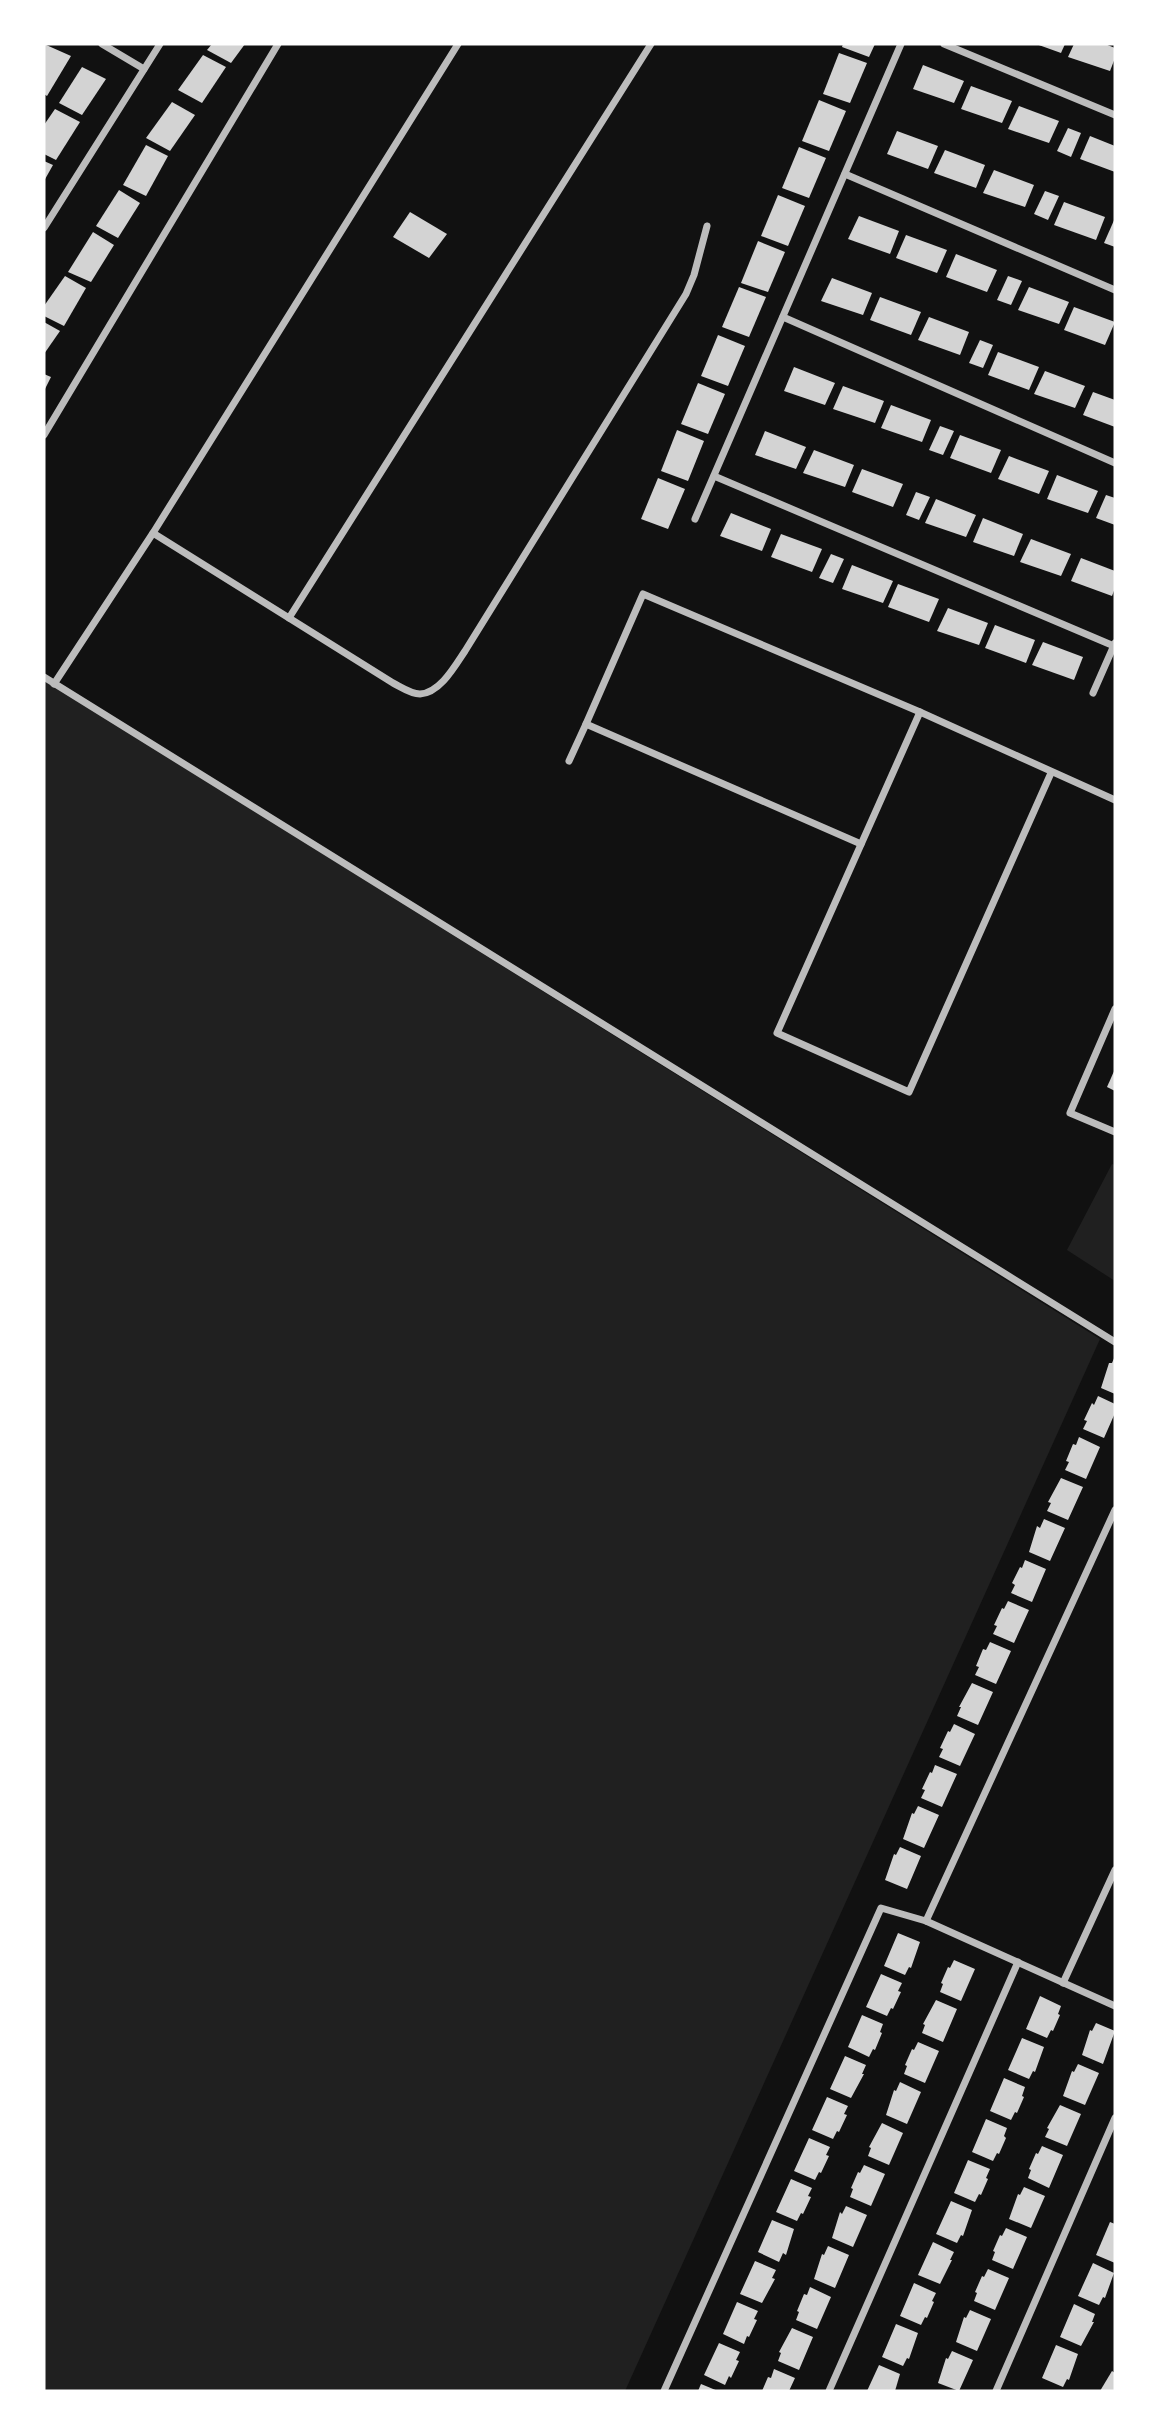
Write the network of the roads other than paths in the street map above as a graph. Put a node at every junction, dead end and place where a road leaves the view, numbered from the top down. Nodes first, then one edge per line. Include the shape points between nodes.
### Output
1 (102, 44) edge
2 (160, 44) edge
3 (278, 44) edge
4 (458, 44) edge
5 (651, 44) edge
6 (901, 44) edge
7 (944, 44) edge
8 (144, 69) junction
9 (1115, 115) edge
10 (845, 174) junction
11 (707, 226) dead end
12 (44, 228) edge
13 (1115, 290) edge
14 (783, 317) junction
15 (44, 435) edge
16 (1115, 463) edge
17 (714, 476) junction
18 (695, 519) dead end
19 (153, 533) junction
20 (289, 618) junction
21 (1114, 644) edge
22 (44, 677) edge
23 (54, 684) junction
24 (1093, 693) dead end
25 (920, 712) junction
26 (586, 724) junction
27 (569, 761) dead end
28 (1051, 773) junction
29 (1115, 800) edge
30 (861, 844) junction
31 (1115, 1009) edge
32 (1115, 1132) edge
33 (1115, 1342) edge
34 (1115, 1510) edge
35 (1115, 1870) edge
36 (926, 1921) junction
37 (1017, 1962) junction
38 (1063, 1983) junction
39 (1115, 2006) edge
40 (1115, 2118) edge
41 (664, 2391) edge
42 (829, 2391) edge
43 (996, 2391) edge

1 - 8 street
2 - 8 street
3 - 15 street
4 - 19 street
5 - 20 street
6 - 10 street
7 - 9 street
8 - 12 street
10 - 13 street
10 - 14 street
11 - 20 street via 686,293 459,660 436,687 421,694 393,683
14 - 16 street
14 - 17 street
17 - 18 street
17 - 21 street
19 - 20 street
19 - 23 street
21 - 24 street
22 - 23 street
23 - 33 street
25 - 26 street via 643,594
25 - 28 street
25 - 30 street
26 - 27 street
26 - 30 street
28 - 29 street
28 - 30 street via 909,1092 776,1033
31 - 32 street via 1070,1113
34 - 36 street
35 - 38 street
36 - 37 street
36 - 41 street via 881,1908
37 - 38 street
37 - 42 street
38 - 39 street
40 - 43 street

